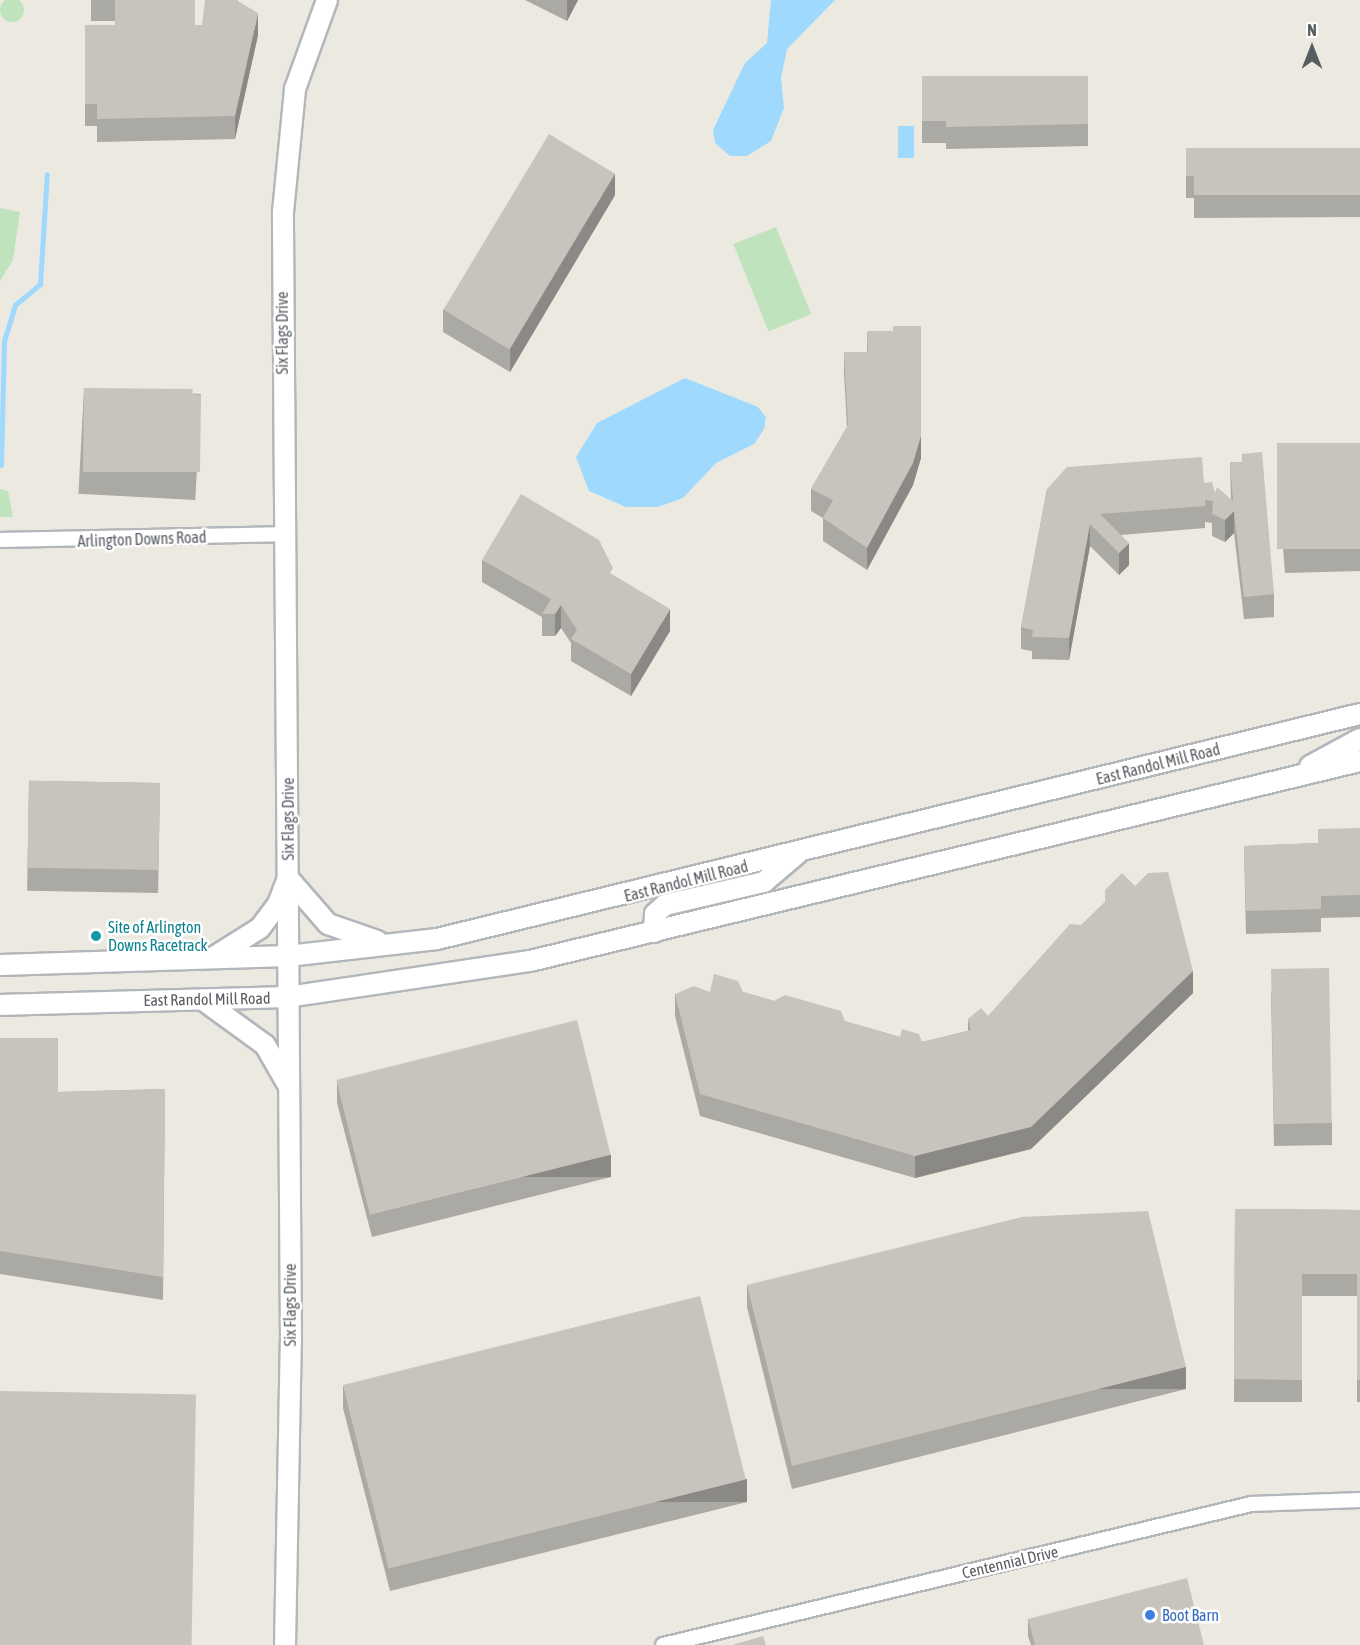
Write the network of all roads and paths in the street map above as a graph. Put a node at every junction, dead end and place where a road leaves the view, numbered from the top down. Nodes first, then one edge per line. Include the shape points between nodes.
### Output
1 (327, 0) edge
2 (285, 534) junction
3 (0, 540) edge
4 (1360, 714) edge
5 (1360, 739) edge
6 (1360, 761) edge
7 (1300, 773) junction
8 (798, 854) junction
9 (288, 878) junction
10 (654, 932) junction
11 (391, 945) junction
12 (288, 956) junction
13 (208, 961) junction
14 (0, 965) edge
15 (288, 997) junction
16 (203, 1000) junction
17 (0, 1005) edge
18 (289, 1087) junction
19 (1360, 1500) edge
20 (285, 1645) edge
21 (663, 1645) edge

1 - 2 main road, Six Flags Drive via 295,89 286,137
2 - 3 street, Arlington Downs Road
2 - 9 main road, Six Flags Drive
4 - 8 main road, East Randol Mill Road
5 - 7 main road
6 - 7 main road, East Randol Mill Road
7 - 10 main road, East Randol Mill Road
8 - 10 main road via 764,882 665,905 655,914
8 - 11 main road, East Randol Mill Road via 520,921
9 - 11 main road via 328,924
9 - 12 main road, Six Flags Drive
9 - 13 main road via 278,904 260,928
10 - 15 main road, East Randol Mill Road via 531,962
11 - 12 main road, East Randol Mill Road
12 - 13 main road, East Randol Mill Road
12 - 15 main road, Six Flags Drive
13 - 14 main road, East Randol Mill Road
15 - 16 main road, East Randol Mill Road
15 - 18 main road, Six Flags Drive
16 - 17 main road, East Randol Mill Road
16 - 18 main road via 265,1046
18 - 20 main road, Six Flags Drive
19 - 21 street, Centennial Drive via 1251,1504

